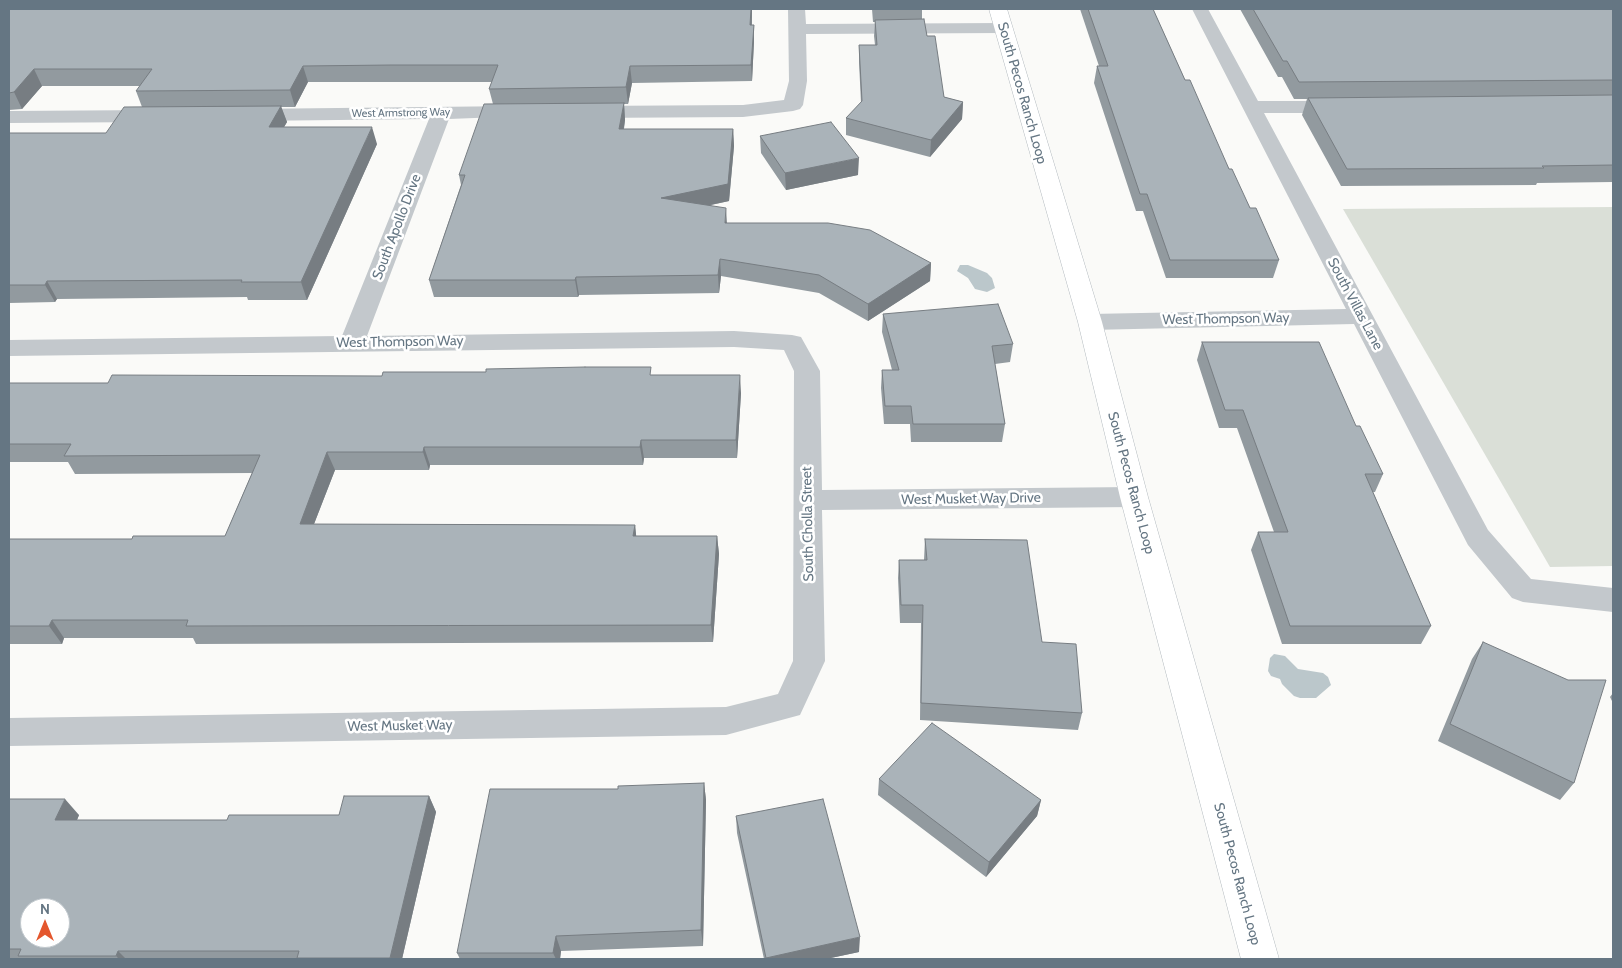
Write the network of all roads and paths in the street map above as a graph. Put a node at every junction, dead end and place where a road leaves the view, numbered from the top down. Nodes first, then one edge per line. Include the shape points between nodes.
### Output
1 (797, 9) edge
2 (1200, 9) edge
3 (1000, 18) edge
4 (797, 29) junction
5 (1361, 106) edge
6 (1253, 107) junction
7 (539, 112) edge
8 (568, 112) edge
9 (441, 113) junction
10 (226, 115) edge
11 (176, 116) edge
12 (9, 117) edge
13 (1361, 316) junction
14 (1090, 322) junction
15 (352, 342) junction
16 (792, 342) joint
17 (9, 348) edge
18 (1134, 497) junction
19 (808, 500) junction
20 (1613, 600) edge
21 (789, 705) joint
22 (9, 732) edge
23 (1260, 959) edge

1 - 4 street
2 - 6 street, South Villas Lane
3 - 4 street
3 - 14 street, South Pecos Ranch Loop
4 - 8 street via 798,81 793,105 743,111
5 - 6 street
6 - 13 street, South Villas Lane
7 - 9 street, West Armstrong Way
9 - 10 street, West Armstrong Way
9 - 15 street, South Apollo Drive
11 - 12 street
13 - 14 street, West Thompson Way
13 - 20 street, South Villas Lane via 1478,537 1523,590
14 - 18 street, South Pecos Ranch Loop
15 - 16 street, West Thompson Way via 734,339
15 - 17 street, West Thompson Way
16 - 19 street, South Cholla Street via 807,371
18 - 19 street, West Musket Way Drive
18 - 23 street, South Pecos Ranch Loop
19 - 21 street, South Cholla Street via 810,661
21 - 22 street, West Musket Way via 726,722

